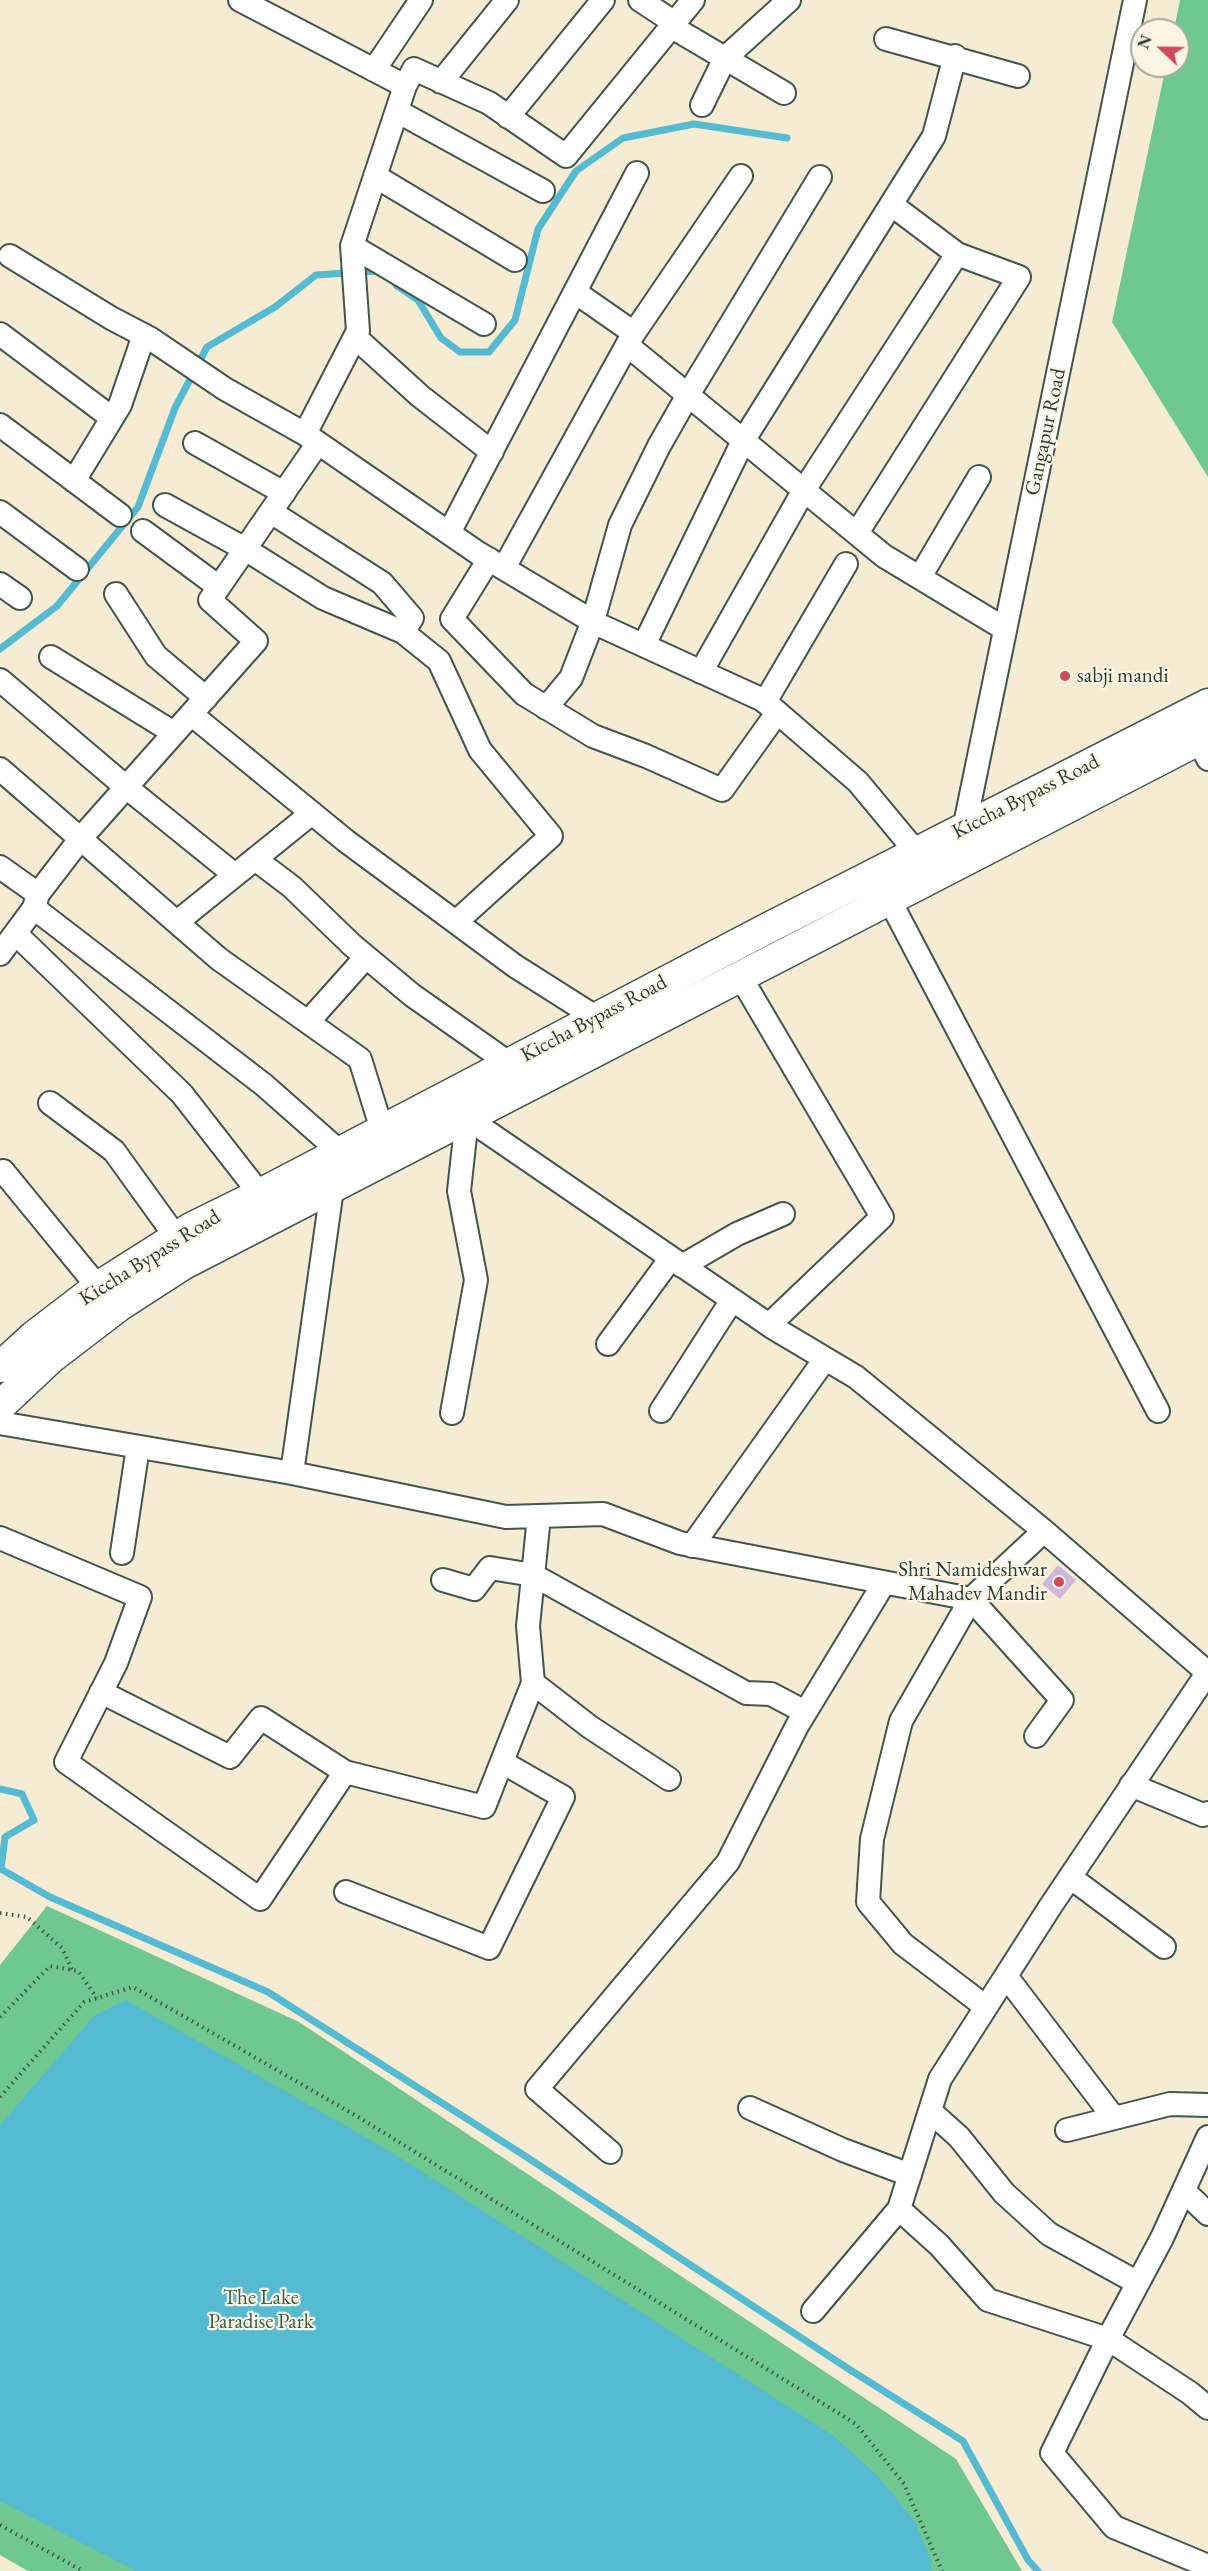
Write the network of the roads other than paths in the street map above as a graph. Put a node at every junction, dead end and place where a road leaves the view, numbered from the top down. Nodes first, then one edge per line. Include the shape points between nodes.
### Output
1 (240, 0) edge
2 (421, 0) edge
3 (507, 0) edge
4 (603, 0) edge
5 (693, 0) edge
6 (789, 0) edge
7 (1135, 0) edge
8 (648, 2) edge
9 (278, 9) edge
10 (674, 25) junction
11 (886, 39) dead end
12 (955, 57) junction
13 (725, 58) junction
14 (374, 70) junction
15 (1018, 76) dead end
16 (441, 82) junction
17 (405, 86) junction
18 (784, 93) dead end
19 (702, 105) dead end
20 (397, 111) junction
21 (508, 117) junction
22 (637, 173) dead end
23 (375, 176) junction
24 (741, 176) dead end
25 (820, 177) dead end
26 (543, 191) dead end
27 (892, 205) junction
28 (352, 252) junction
29 (957, 254) junction
30 (10, 256) dead end
31 (515, 260) dead end
32 (575, 292) junction
33 (484, 324) dead end
34 (0, 334) edge
35 (144, 335) junction
36 (355, 337) junction
37 (630, 339) junction
38 (688, 395) junction
39 (112, 418) junction
40 (0, 425) edge
41 (312, 439) junction
42 (743, 441) junction
43 (195, 443) dead end
44 (492, 452) junction
45 (980, 477) dead end
46 (75, 479) junction
47 (804, 490) junction
48 (284, 493) junction
49 (165, 505) dead end
50 (0, 512) edge
51 (271, 512) junction
52 (120, 515) dead end
53 (143, 531) dead end
54 (449, 533) junction
55 (857, 533) junction
56 (245, 549) junction
57 (496, 564) junction
58 (846, 564) dead end
59 (78, 569) dead end
60 (920, 578) junction
61 (0, 584) edge
62 (219, 586) junction
63 (116, 594) dead end
64 (20, 598) dead end
65 (593, 621) junction
66 (1005, 629) junction
67 (403, 632) junction
68 (644, 645) junction
69 (51, 657) dead end
70 (701, 672) junction
71 (0, 680) edge
72 (1208, 704) edge
73 (199, 706) junction
74 (546, 708) junction
75 (771, 708) junction
76 (174, 734) junction
77 (1205, 745) edge
78 (0, 769) edge
79 (126, 787) junction
80 (312, 813) junction
81 (1025, 815) junction
82 (964, 827) junction
83 (81, 838) junction
84 (917, 852) junction
85 (255, 859) junction
86 (0, 867) edge
87 (946, 870) junction
88 (877, 872) junction
89 (235, 875) junction
90 (889, 899) junction
91 (36, 901) junction
92 (177, 922) junction
93 (456, 922) junction
94 (17, 935) junction
95 (0, 954) edge
96 (366, 957) junction
97 (740, 976) junction
98 (308, 1022) junction
99 (603, 1031) junction
100 (510, 1064) junction
101 (50, 1103) dead end
102 (461, 1105) junction
103 (382, 1130) junction
104 (340, 1152) junction
105 (3, 1171) dead end
106 (332, 1189) junction
107 (260, 1194) junction
108 (783, 1214) dead end
109 (176, 1237) junction
110 (676, 1262) junction
111 (732, 1300) junction
112 (95, 1301) junction
113 (769, 1325) junction
114 (608, 1344) dead end
115 (825, 1359) junction
116 (0, 1367) edge
117 (0, 1406) edge
118 (661, 1411) dead end
119 (1158, 1411) dead end
120 (452, 1413) dead end
121 (0, 1423) edge
122 (138, 1447) junction
123 (292, 1473) junction
124 (539, 1516) junction
125 (1044, 1531) junction
126 (0, 1538) edge
127 (692, 1546) junction
128 (122, 1553) dead end
129 (533, 1575) junction
130 (443, 1580) dead end
131 (884, 1583) junction
132 (971, 1599) junction
133 (1208, 1672) edge
134 (533, 1683) junction
135 (102, 1692) junction
136 (805, 1712) junction
137 (1036, 1736) dead end
138 (502, 1762) junction
139 (345, 1772) junction
140 (669, 1779) dead end
141 (1131, 1785) junction
142 (1208, 1813) edge
143 (1070, 1877) junction
144 (346, 1892) dead end
145 (1164, 1947) dead end
146 (1006, 1976) junction
147 (986, 2007) junction
148 (1208, 2104) edge
149 (750, 2108) dead end
150 (930, 2111) junction
151 (1114, 2118) junction
152 (1067, 2130) dead end
153 (1208, 2137) edge
154 (610, 2152) dead end
155 (910, 2175) junction
156 (1184, 2191) junction
157 (899, 2210) junction
158 (1208, 2214) edge
159 (1138, 2283) junction
160 (813, 2311) dead end
161 (1108, 2339) junction
162 (1208, 2408) edge
163 (1208, 2566) edge

1 - 9 street
2 - 14 street
3 - 16 street
4 - 21 street
5 - 10 street
6 - 13 street
7 - 66 street, Gangapur Road
8 - 10 street
9 - 14 street
10 - 13 street
10 - 21 street via 566,156
11 - 12 street
12 - 15 street
12 - 27 street via 934,136
13 - 18 street
13 - 19 street
14 - 17 street
16 - 17 street via 414,69
16 - 21 street via 489,103
17 - 20 street
20 - 23 street
20 - 26 street
22 - 32 street
23 - 28 street
23 - 31 street
24 - 37 street
25 - 38 street
27 - 29 street
27 - 42 street
28 - 33 street
28 - 36 street via 358,331
29 - 47 street
29 - 55 street via 1019,277
30 - 35 street
32 - 37 street
32 - 44 street
34 - 39 street
35 - 39 street
35 - 41 street
36 - 41 street
36 - 44 street via 420,396
37 - 38 street
37 - 57 street
38 - 42 street
38 - 65 street via 620,525
39 - 46 street
40 - 46 street
41 - 48 street
41 - 54 street
42 - 47 street
42 - 68 street
43 - 48 street
44 - 54 street
45 - 60 street
46 - 52 street
47 - 55 street
47 - 70 street
48 - 51 street
49 - 56 street
50 - 59 street
51 - 56 street
51 - 67 street via 382,583 412,618
53 - 62 street
54 - 57 street
55 - 60 street via 884,556
56 - 62 street
56 - 67 street via 323,598
57 - 65 street
57 - 74 street via 452,619 524,694
58 - 75 street
60 - 66 street
61 - 64 street
62 - 73 street via 210,600 256,642
63 - 73 street via 156,656
65 - 68 street
65 - 74 street via 571,678
66 - 82 street, Gangapur Road
67 - 93 street via 439,661 480,750 551,836
68 - 70 street
69 - 76 street
70 - 75 street
71 - 79 street
72 - 81 main road, Kiccha Bypass Road
73 - 76 street
73 - 80 street
74 - 75 street via 592,736 722,790
75 - 84 street via 858,782
76 - 79 street
77 - 81 main road
78 - 83 street
79 - 83 street
79 - 89 street
80 - 85 street
80 - 93 street
81 - 82 main road, Kiccha Bypass Road
81 - 87 main road
82 - 84 main road, Kiccha Bypass Road
82 - 87 street, Gangapur Road
83 - 91 street
83 - 92 street
84 - 87 street
84 - 88 main road, Kiccha Bypass Road
85 - 89 street
85 - 96 street via 292,887
86 - 91 street
87 - 90 main road
88 - 90 main road
88 - 99 main road, Kiccha Bypass Road
89 - 92 street
90 - 97 main road
90 - 119 street
91 - 94 street
91 - 104 street via 264,1085
92 - 98 street via 219,959
93 - 99 street
94 - 95 street
94 - 107 street via 182,1094
96 - 98 street
96 - 100 street via 412,995
97 - 99 main road
97 - 113 street via 882,1216
98 - 103 street via 360,1059
99 - 100 main road, Kiccha Bypass Road
99 - 102 main road
100 - 102 main road, Kiccha Bypass Road
101 - 109 street via 114,1151
102 - 103 main road, Kiccha Bypass Road
102 - 106 main road
102 - 110 street
102 - 120 street via 459,1191 476,1280
103 - 104 main road, Kiccha Bypass Road
104 - 107 main road, Kiccha Bypass Road
105 - 112 street
106 - 112 main road via 184,1264
106 - 123 street
107 - 109 main road, Kiccha Bypass Road
108 - 110 street
109 - 112 main road, Kiccha Bypass Road
110 - 111 street
110 - 114 street
111 - 113 street
111 - 118 street
112 - 116 main road, Kiccha Bypass Road via 34,1336
112 - 117 main road via 51,1358
113 - 115 street
115 - 125 street via 856,1377
115 - 127 street
121 - 122 street
122 - 123 street
122 - 128 street
123 - 124 street via 506,1517
124 - 127 street via 603,1514
124 - 129 street
125 - 132 street
125 - 133 street
126 - 135 street via 140,1598
127 - 131 street
129 - 130 street via 490,1568 474,1589
129 - 134 street via 528,1626
129 - 136 street via 746,1693 771,1694
131 - 132 street
131 - 136 street
132 - 137 street via 1062,1700
132 - 147 street via 901,1721 872,1839 867,1902 903,1944
133 - 141 street
134 - 138 street
134 - 140 street via 590,1727
135 - 139 street via 230,1757 261,1718
135 - 139 street via 66,1762 260,1899
136 - 154 street via 728,1862 537,2089
138 - 139 street via 484,1807
138 - 144 street via 563,1797 489,1948
141 - 142 street via 1203,1815
141 - 143 street
143 - 145 street
143 - 146 street
146 - 147 street
146 - 151 street
147 - 150 street via 940,2079
148 - 151 street via 1170,2104
149 - 155 street via 843,2151
150 - 155 street
150 - 159 street via 959,2137 1004,2193 1049,2234
151 - 152 street
153 - 156 street
155 - 157 street
156 - 158 street
156 - 159 street
157 - 160 street
157 - 161 street via 939,2245 988,2300
159 - 161 street
161 - 162 street
161 - 163 street via 1052,2453 1114,2527

